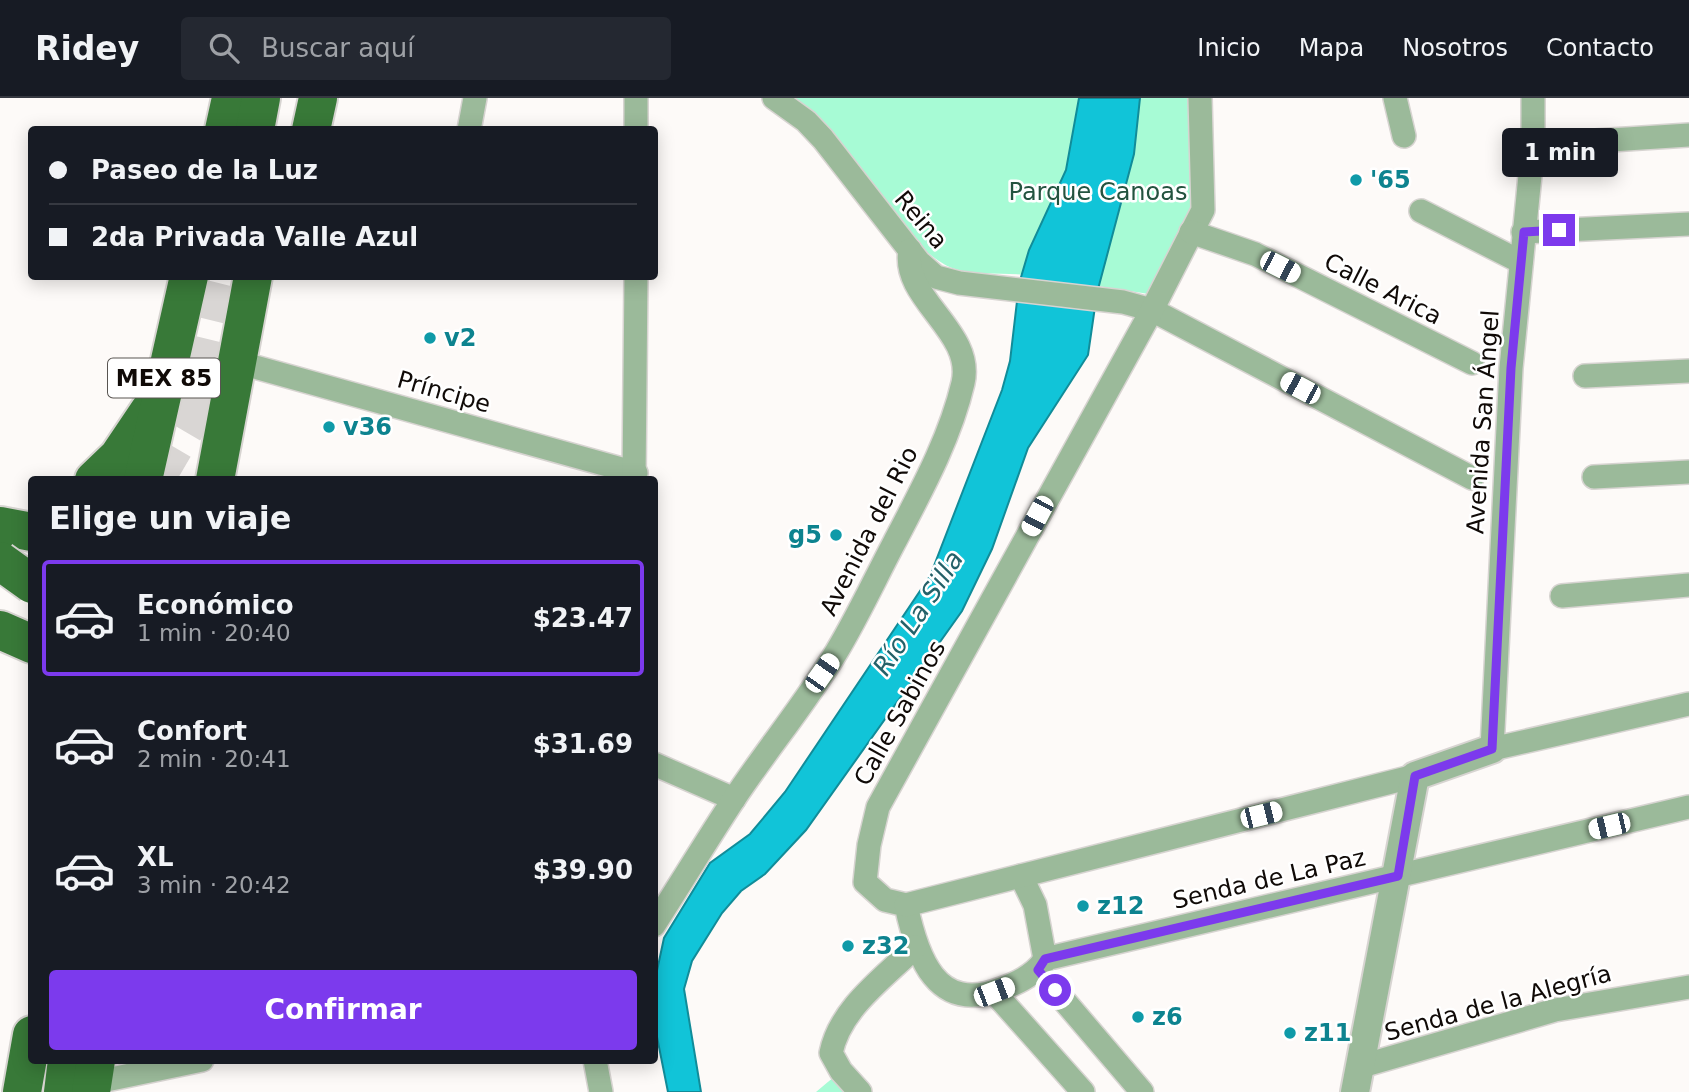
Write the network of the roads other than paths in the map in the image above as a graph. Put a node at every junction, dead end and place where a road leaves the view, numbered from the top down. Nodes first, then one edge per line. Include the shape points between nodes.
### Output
1 (231, 98) edge
2 (261, 98) edge
3 (287, 98) edge
4 (318, 98) edge
5 (475, 98) edge
6 (636, 98) edge
7 (774, 98) edge
8 (1200, 98) edge
9 (1395, 98) edge
10 (1532, 98) edge
11 (225, 126) edge
12 (256, 126) edge
13 (282, 126) edge
14 (312, 126) edge
15 (471, 126) edge
16 (636, 126) edge
17 (1689, 135) edge
18 (1404, 136) dead end
19 (1533, 145) junction
20 (1421, 211) dead end
21 (1689, 224) edge
22 (1191, 232) junction
23 (1524, 232) junction
24 (910, 250) junction
25 (1521, 262) junction
26 (188, 280) edge
27 (252, 280) edge
28 (636, 280) edge
29 (1152, 310) junction
30 (237, 362) junction
31 (1472, 363) dead end
32 (1689, 371) edge
33 (1585, 376) dead end
34 (160, 394) junction
35 (1689, 472) edge
36 (98, 476) edge
37 (145, 476) edge
38 (216, 476) edge
39 (635, 476) edge
40 (1594, 477) dead end
41 (1472, 478) dead end
42 (28, 505) edge
43 (0, 506) edge
44 (0, 526) edge
45 (28, 531) edge
46 (0, 561) edge
47 (28, 581) edge
48 (1689, 585) edge
49 (1562, 596) dead end
50 (0, 613) edge
51 (28, 615) edge
52 (0, 630) edge
53 (28, 642) edge
54 (1689, 704) edge
55 (1492, 749) junction
56 (658, 766) edge
57 (1415, 776) junction
58 (734, 799) junction
59 (1689, 807) edge
60 (1021, 876) junction
61 (1398, 876) junction
62 (906, 905) junction
63 (658, 919) edge
64 (915, 947) junction
65 (1042, 964) junction
66 (1689, 988) edge
67 (994, 992) junction
68 (28, 1058) edge
69 (175, 1064) edge
70 (596, 1064) edge
71 (82, 1078) edge
72 (1358, 1079) edge
73 (22, 1092) edge
74 (601, 1092) edge
75 (860, 1092) edge
76 (1083, 1092) edge
77 (1142, 1092) edge

1 - 11 highway
2 - 12 highway
3 - 13 highway
4 - 14 highway
5 - 15 street
6 - 16 street
7 - 24 street, Reina via 806,121
8 - 22 street, Calle Sabinos via 1203,210
9 - 18 street
10 - 19 street, Avenida San Ángel
17 - 19 street
19 - 23 street, Avenida San Ángel
20 - 25 street
21 - 23 street
22 - 29 street, Calle Sabinos
22 - 31 street, Calle Arica via 1255,254
23 - 25 street, Avenida San Ángel
24 - 29 street, Reina via 936,277 1123,302
24 - 58 street, Avenida del Rio via 915,281 965,362 963,382 918,498 836,652
25 - 55 street, Avenida San Ángel
26 - 34 highway, MEX 85
27 - 30 highway, MEX 85
28 - 39 street
29 - 41 street, Reina
29 - 62 street, Calle Sabinos via 878,807 865,881 885,900
30 - 38 highway, MEX 85
30 - 39 street, Príncipe
32 - 33 street
34 - 36 highway via 118,457
34 - 37 highway, MEX 85
35 - 40 street
42 - 43 highway
44 - 45 highway
46 - 47 highway, bridge
48 - 49 street
50 - 51 highway
52 - 53 highway
54 - 55 street
55 - 57 street
56 - 58 street
57 - 60 street
57 - 61 street
58 - 63 street, Avenida del Rio
59 - 61 street, Senda de La Paz
60 - 62 street
60 - 65 street via 1035,905
61 - 65 street, Senda de La Paz
61 - 72 street
62 - 64 street
64 - 67 street via 949,990 969,997
64 - 75 street via 845,1017 834,1036 831,1053
65 - 67 street, Senda de La Paz
65 - 77 street
66 - 72 street, Senda de la Alegría via 1555,1010
67 - 76 street
68 - 73 highway
69 - 71 street
70 - 74 street

